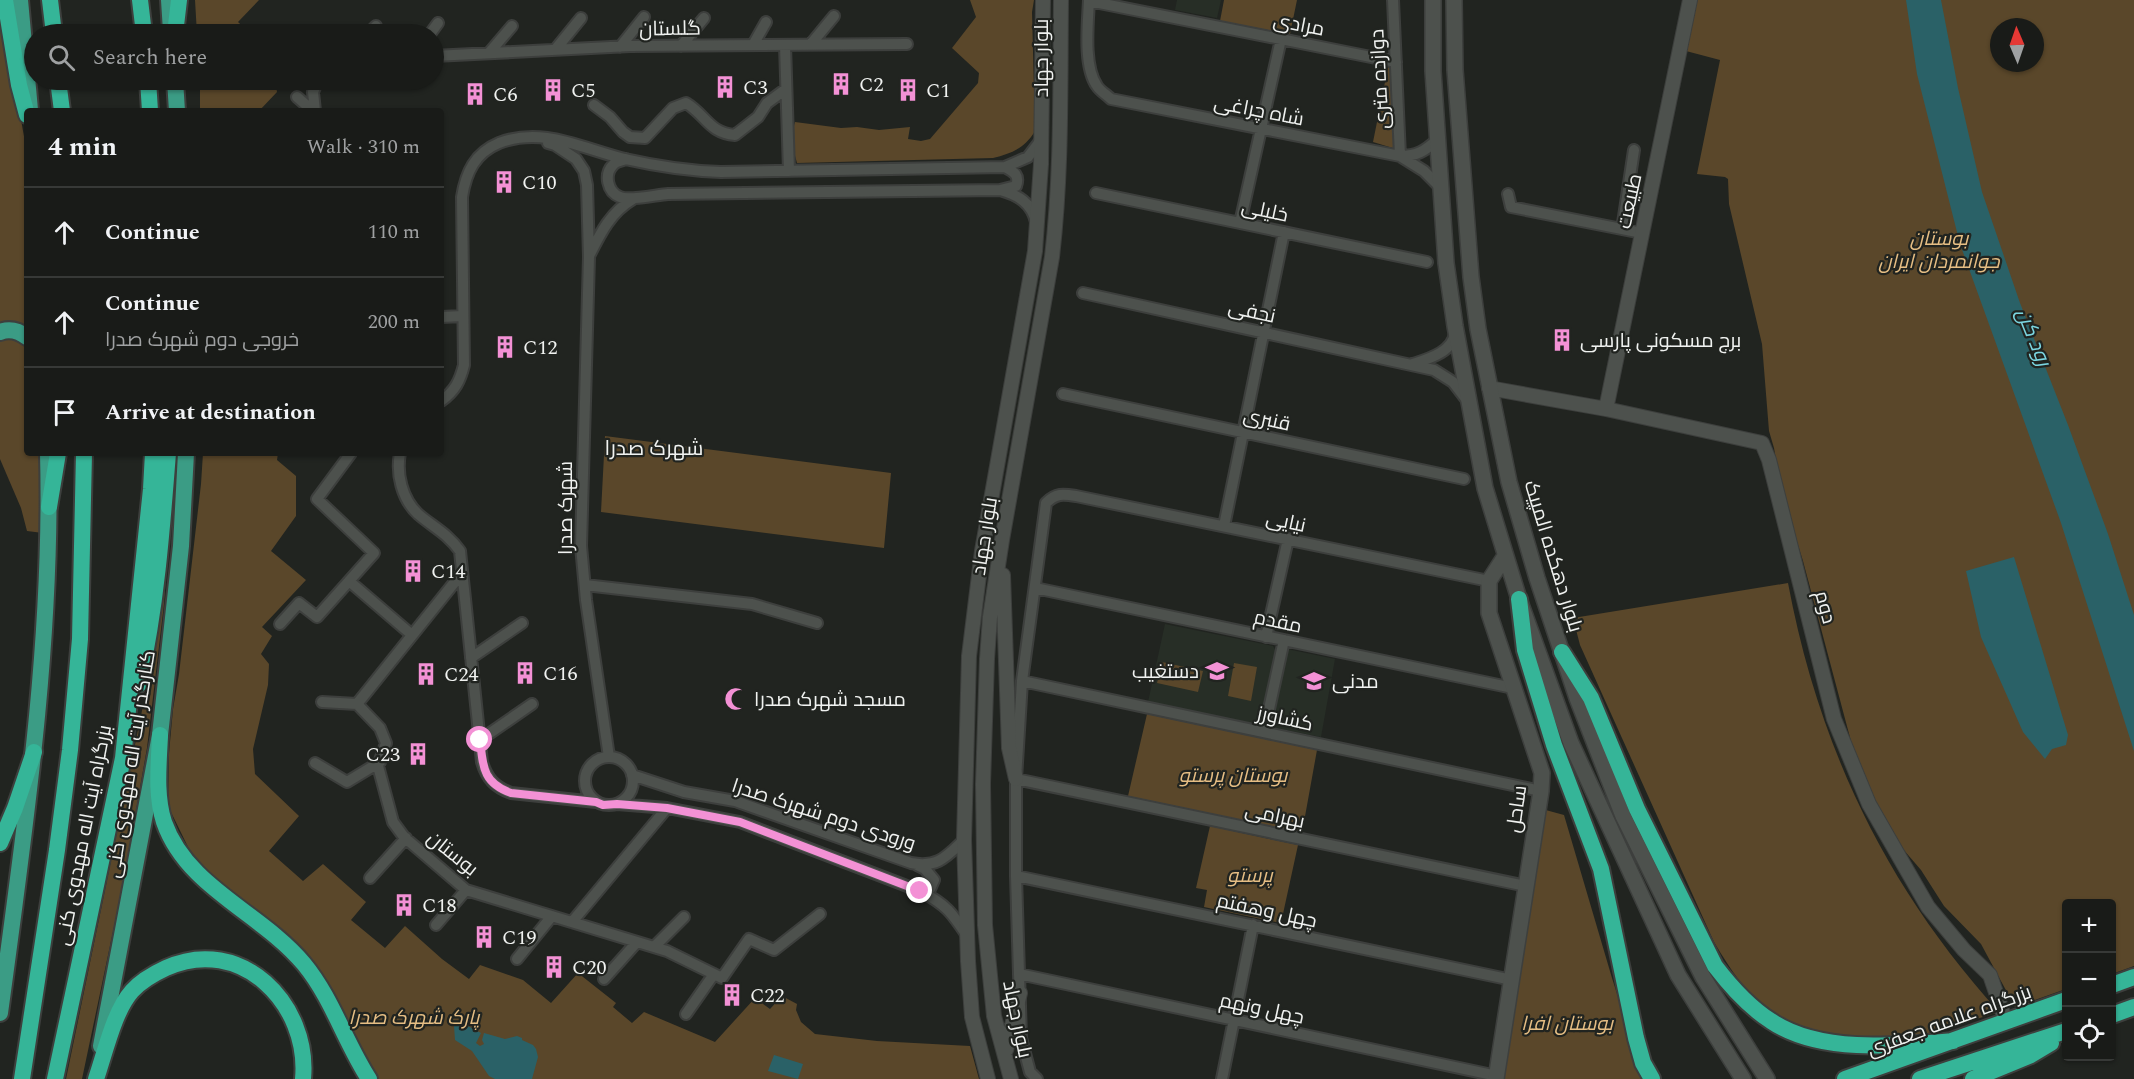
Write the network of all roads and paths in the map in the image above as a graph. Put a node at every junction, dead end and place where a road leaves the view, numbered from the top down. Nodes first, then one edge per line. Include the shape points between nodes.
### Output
1 (5, 0) edge
2 (20, 0) edge
3 (50, 0) edge
4 (140, 0) edge
5 (169, 0) edge
6 (179, 0) edge
7 (1043, 0) edge
8 (1061, 0) edge
9 (1089, 0) edge
10 (1393, 0) edge
11 (1433, 0) edge
12 (1454, 0) edge
13 (1690, 0) edge
14 (1127, 4) edge
15 (834, 16) dead end
16 (644, 17) dead end
17 (581, 18) dead end
18 (704, 18) dead end
19 (766, 22) dead end
20 (53, 24) edge
21 (143, 24) edge
22 (172, 24) edge
23 (175, 24) edge
24 (512, 26) dead end
25 (1281, 39) junction
26 (24, 44) edge
27 (811, 44) junction
28 (907, 44) dead end
29 (753, 45) junction
30 (785, 45) junction
31 (681, 46) junction
32 (620, 47) junction
33 (555, 50) junction
34 (489, 53) junction
35 (444, 55) edge
36 (1396, 62) junction
37 (28, 90) edge
38 (59, 90) edge
39 (149, 90) edge
40 (176, 90) edge
41 (314, 90) edge
42 (786, 90) junction
43 (297, 97) dead end
44 (594, 105) dead end
45 (25, 108) edge
46 (30, 108) edge
47 (62, 108) edge
48 (150, 108) edge
49 (177, 108) edge
50 (310, 108) edge
51 (314, 108) edge
52 (1261, 129) junction
53 (528, 136) junction
54 (1041, 139) junction
55 (1437, 140) junction
56 (1634, 150) dead end
57 (1400, 156) junction
58 (626, 159) junction
59 (1005, 167) junction
60 (789, 171) junction
61 (1439, 186) junction
62 (1000, 190) junction
63 (1096, 194) dead end
64 (1508, 194) dead end
65 (634, 198) junction
66 (1240, 223) junction
67 (1037, 228) junction
68 (1284, 232) junction
69 (1635, 232) junction
70 (589, 257) junction
71 (1427, 262) dead end
72 (1083, 293) dead end
73 (463, 316) junction
74 (444, 317) edge
75 (1455, 326) junction
76 (0, 332) edge
77 (1264, 332) junction
78 (24, 335) edge
79 (1413, 364) junction
80 (1490, 388) junction
81 (1063, 394) dead end
82 (444, 399) edge
83 (1606, 409) junction
84 (1470, 411) junction
85 (1243, 433) junction
86 (48, 456) edge
87 (58, 456) edge
88 (84, 456) edge
89 (153, 456) edge
90 (168, 456) edge
91 (186, 456) edge
92 (349, 456) edge
93 (400, 456) edge
94 (1464, 479) dead end
95 (49, 507) junction
96 (1224, 526) junction
97 (1288, 539) junction
98 (1002, 540) junction
99 (1505, 556) junction
100 (462, 573) junction
101 (349, 581) junction
102 (1489, 581) junction
103 (585, 585) junction
104 (1035, 588) junction
105 (1519, 599) junction
106 (818, 622) dead end
107 (522, 623) dead end
108 (280, 624) dead end
109 (412, 635) junction
110 (1266, 637) junction
111 (1284, 640) junction
112 (1562, 652) junction
113 (471, 658) junction
114 (1022, 681) junction
115 (1513, 688) junction
116 (322, 702) dead end
117 (532, 704) dead end
118 (357, 705) junction
119 (1264, 732) junction
120 (160, 735) junction
121 (480, 740) junction
122 (34, 752) junction
123 (609, 757) junction
124 (123, 758) junction
125 (380, 762) junction
126 (315, 763) dead end
127 (632, 775) junction
128 (1016, 779) junction
129 (1540, 791) junction
130 (596, 802) junction
131 (617, 804) junction
132 (667, 808) junction
133 (406, 838) junction
134 (964, 840) junction
135 (0, 843) edge
136 (916, 864) junction
137 (1016, 876) junction
138 (370, 878) dead end
139 (1526, 886) junction
140 (466, 890) junction
141 (920, 891) junction
142 (820, 914) dead end
143 (552, 916) junction
144 (684, 917) dead end
145 (572, 922) junction
146 (436, 925) dead end
147 (1253, 925) junction
148 (968, 937) junction
149 (637, 942) junction
150 (654, 947) junction
151 (517, 959) dead end
152 (714, 974) junction
153 (1019, 974) junction
154 (2134, 977) edge
155 (604, 979) dead end
156 (1512, 980) junction
157 (2116, 984) edge
158 (1020, 993) junction
159 (2062, 1002) edge
160 (2134, 1007) edge
161 (0, 1013) edge
162 (2004, 1013) dead end
163 (686, 1014) dead end
164 (2116, 1014) edge
165 (1234, 1020) junction
166 (2062, 1034) edge
167 (2062, 1035) edge
168 (1953, 1041) junction
169 (1005, 1052) junction
170 (1497, 1078) edge
171 (22, 1079) edge
172 (55, 1079) edge
173 (96, 1079) edge
174 (303, 1079) edge
175 (369, 1079) edge
176 (988, 1079) edge
177 (1011, 1079) edge
178 (1037, 1079) edge
179 (1222, 1079) edge
180 (1652, 1079) edge
181 (1743, 1079) edge
182 (1767, 1079) edge
183 (1845, 1079) edge
184 (1920, 1079) edge
185 (1973, 1079) edge

1 - 45 highway
2 - 26 main road
3 - 20 highway
4 - 21 highway
5 - 22 main road
6 - 23 highway
7 - 54 street, بلوار جهاد
8 - 98 street, بلوار جهاد via 1057,215
9 - 14 street, مرادی
9 - 52 street, شاه چراغی via 1090,71 1097,87 1111,99
10 - 36 street, دوازده متری
11 - 55 main road
12 - 80 main road, بلوار دهکده المپیک via 1455,70 1470,266
13 - 69 street, طبیعت
14 - 25 street, مرادی
15 - 27 street
16 - 32 street
17 - 33 street
18 - 31 street
19 - 29 street
24 - 34 street
25 - 36 street, مرادی
25 - 52 street
27 - 28 street, گلستان
27 - 30 street, گلستان
29 - 30 street, گلستان
29 - 31 street, گلستان
30 - 42 street
31 - 32 street, گلستان
32 - 33 street, گلستان
33 - 34 street, گلستان
34 - 35 street, گلستان
36 - 57 street, دوازده متری
37 - 46 main road
38 - 47 highway
39 - 48 highway
40 - 49 main road
41 - 51 street
42 - 44 street via 735,135 722,134 686,103 673,108 645,138 630,137
42 - 60 street
43 - 50 street
52 - 57 street, شاه چراغی
52 - 66 street
53 - 58 street
53 - 70 street, شهرک صدرا via 555,145 576,159 584,171
53 - 73 street via 489,147 465,177
54 - 59 street via 1028,157
54 - 67 street, بلوار جهاد
55 - 57 street via 1414,156
55 - 61 main road
56 - 69 street via 1623,223
57 - 61 street
58 - 60 street via 699,171
58 - 65 street via 614,163 608,180 611,190 620,197
59 - 60 street
59 - 62 street via 1018,180 1016,186
61 - 75 main road
62 - 65 street via 668,194
62 - 67 street via 1025,202
63 - 66 street, خلیلی
64 - 69 street via 1512,207
65 - 70 street via 611,216
66 - 68 street, خلیلی
67 - 134 street, بلوار جهاد via 973,613
68 - 71 street, خلیلی
68 - 77 street
69 - 83 street, طبیعت
70 - 103 street, شهرک صدرا via 581,546
72 - 77 street, نجفی
73 - 74 street
73 - 82 street via 464,364 460,380
75 - 79 street via 1454,339 1443,351
75 - 84 main road
76 - 78 main road via 16,331
77 - 79 street, نجفی
77 - 85 street
79 - 84 street, نجفی via 1434,370 1453,382
80 - 83 street, دوم
80 - 112 main road, بلوار دهکده المپیک via 1509,482
81 - 85 street, قنبری
83 - 162 street, دوم via 1762,443 1834,719 1869,804 1928,907 1990,975
84 - 99 main road via 1485,488
85 - 94 street, قنبری
85 - 96 street
86 - 95 main road
87 - 95 highway
88 - 171 highway, بزرگراه آیت اله مهدوی کنی via 80,639 70,750
89 - 124 highway, بزرگراه آیت اله مهدوی کنی
90 - 124 highway via 148,644
91 - 120 main road, کنارگذر آیت اله مهدوی کنی via 181,546
92 - 101 street via 317,500 374,553
93 - 100 street via 402,491 417,513 451,537 460,551
95 - 122 main road
96 - 97 street, نیایی
96 - 104 street, نیایی via 1065,494 1053,496 1046,504
97 - 102 street, نیایی
97 - 110 street
98 - 128 street via 1009,748
98 - 169 street, بلوار جهاد via 990,617 983,784 989,979 994,1016
99 - 102 main road
99 - 105 main road
100 - 109 street
100 - 113 street
101 - 108 street via 317,617 299,603
101 - 109 street
102 - 115 main road, ساحل via 1489,613
103 - 106 street via 752,604
103 - 123 street, شهرک صدرا
104 - 110 street, مقدم
104 - 114 street
105 - 180 highway via 1525,650 1554,745 1600,869 1643,1063
105 - 181 main road via 1571,743 1678,975
107 - 113 street
109 - 118 street
110 - 111 street, مقدم
111 - 115 street, مقدم
111 - 119 street
112 - 168 highway via 1591,698 1637,809 1715,966 1731,987 1772,1022 1796,1034 1837,1043 1895,1046
112 - 182 main road, بلوار دهکده المپیک via 1623,816 1703,977
113 - 121 street
114 - 119 street, کشاورز
114 - 128 street
115 - 129 main road, ساحل via 1542,773
116 - 118 street
117 - 121 street
118 - 125 street, بوستان via 380,728 386,743
119 - 129 street, کشاورز
120 - 173 main road, کنارگذر آیت اله مهدوی کنی
120 - 175 highway via 161,803 172,839 198,874 290,948 304,964 320,986
121 - 130 street via 485,773 500,789
122 - 135 highway
122 - 161 main road
123 - 127 street via 622,762
123 - 130 street via 596,761 586,771 587,792
124 - 172 highway, بزرگراه آیت اله مهدوی کنی
125 - 126 street via 347,782
125 - 133 street, بوستان via 393,822
127 - 131 street via 631,792
127 - 136 street, ورودی دوم شهرک صدرا via 684,792 735,801
128 - 137 street
128 - 139 street, بهرامی
129 - 139 main road, ساحل
130 - 131 street
131 - 132 street
132 - 141 street via 740,822
132 - 145 street
133 - 138 street
133 - 140 street, بوستان
134 - 136 street, ورودی دوم شهرک صدرا via 943,860
134 - 148 street, بلوار جهاد
136 - 141 street via 934,880 933,887
137 - 147 street, چهل وهفتم
137 - 153 street
139 - 156 main road, ساحل
140 - 143 street, بوستان
140 - 146 street
141 - 148 street via 950,910
142 - 152 street via 774,950 749,939 722,978
143 - 145 street, بوستان
143 - 151 street
144 - 150 street
145 - 149 street, بوستان
147 - 156 street, چهل وهفتم
147 - 165 street
148 - 176 street, بلوار جهاد via 972,1017
149 - 150 street, بوستان
149 - 155 street
150 - 152 street, بوستان
152 - 163 street
153 - 158 street
153 - 165 street, چهل ونهم
154 - 157 highway
156 - 170 main road, ساحل
158 - 169 street
158 - 178 street via 1025,1059
159 - 168 highway, بزرگراه علامه جعفری
160 - 164 highway
165 - 170 street, چهل ونهم
165 - 179 street
166 - 184 highway
167 - 185 highway via 2031,1055
168 - 183 highway, بزرگراه علامه جعفری
169 - 177 street, بلوار جهاد
173 - 174 highway via 131,991 149,976 184,960 199,959 241,968 279,995 300,1036

